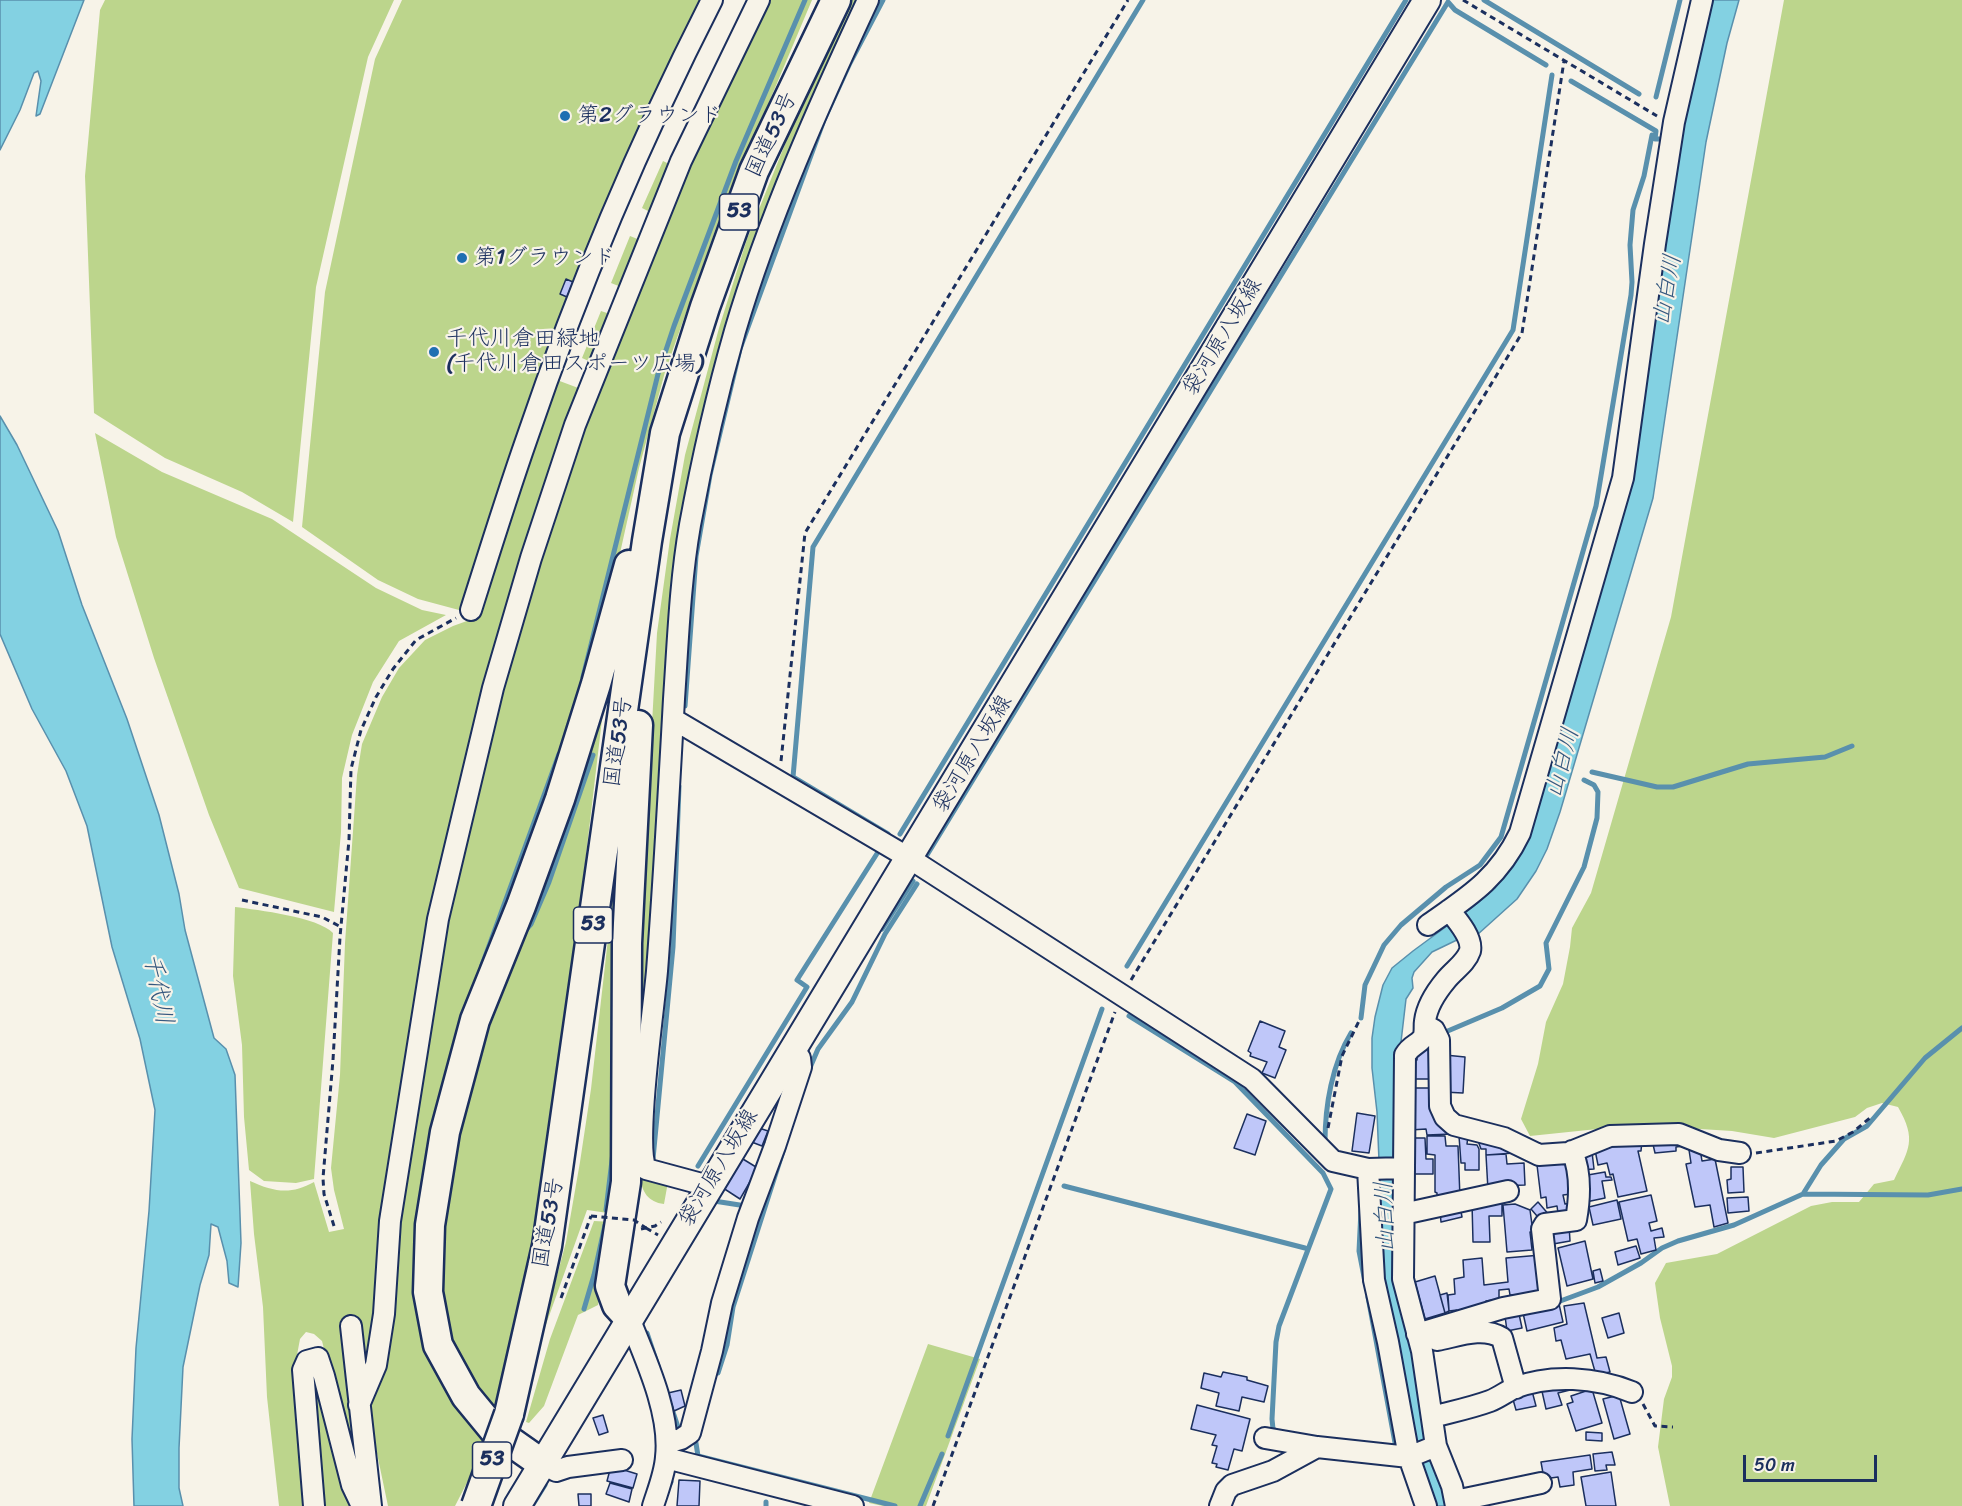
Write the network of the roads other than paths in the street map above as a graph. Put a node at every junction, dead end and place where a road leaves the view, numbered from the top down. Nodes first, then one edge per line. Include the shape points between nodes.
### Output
1 (712, 0) edge
2 (759, 0) edge
3 (836, 0) edge
4 (868, 0) edge
5 (1427, 0) edge
6 (1702, 0) edge
7 (665, 433) junction
8 (647, 541) junction
9 (471, 610) road end
10 (673, 719) junction
11 (909, 858) junction
12 (1449, 910) junction
13 (1428, 925) dead end
14 (1425, 1025) junction
15 (792, 1048) junction
16 (1572, 1151) junction
17 (1740, 1153) road end
18 (1404, 1168) junction
19 (1368, 1169) junction
20 (709, 1185) junction
21 (1508, 1191) dead end
22 (1403, 1214) junction
23 (629, 1318) junction
24 (351, 1326) dead end
25 (1419, 1340) junction
26 (1516, 1388) junction
27 (1632, 1392) road end
28 (359, 1405) junction
29 (1432, 1417) junction
30 (1265, 1438) dead end
31 (1436, 1446) junction
32 (1317, 1447) junction
33 (667, 1451) junction
34 (1409, 1457) junction
35 (622, 1460) dead end
36 (541, 1463) junction
37 (1541, 1482) dead end
38 (775, 1486) junction
39 (1456, 1503) edge
40 (314, 1506) edge
41 (362, 1506) edge
42 (371, 1506) edge
43 (476, 1506) edge
44 (517, 1506) edge
45 (653, 1506) edge
46 (774, 1506) edge
47 (853, 1506) edge
48 (1220, 1506) edge
49 (1426, 1506) edge

1 - 9 street via 629,175 575,308 527,436
2 - 28 street via 681,161 575,425 493,688 438,919 390,1221 384,1314 376,1365
3 - 7 highway, 国道53号 / 53 via 754,171
4 - 10 street via 770,228 736,330 709,432 690,527 680,601
5 - 11 main road, 袋河原八坂線
6 - 12 street via 1674,122 1623,477 1604,548 1520,833 1511,852 1486,883
7 - 8 highway, 国道53号 / 53
7 - 36 highway via 560,799 475,1020 445,1132 430,1225 428,1292 438,1345 466,1396 494,1430
8 - 23 highway via 627,943 626,1182 610,1286 617,1305
8 - 43 highway, 国道53号 / 53, bridge via 548,1246 508,1414
10 - 11 street
10 - 20 street via 642,1161 646,1168
11 - 15 main road, 袋河原八坂線
11 - 19 street via 1252,1079 1333,1161
12 - 13 street
12 - 14 street via 1470,942 1470,950 1432,997
14 - 16 street via 1434,1030 1439,1040 1440,1106 1454,1125 1504,1138 1539,1155
14 - 18 street via 1422,1039 1405,1054
15 - 20 main road, 袋河原八坂線
15 - 33 street via 801,1067 722,1303 690,1433
16 - 17 street via 1610,1136 1679,1134 1702,1145
16 - 25 street via 1578,1183 1576,1220 1545,1224 1542,1229 1550,1299 1503,1308
18 - 19 street
18 - 22 street
19 - 34 street via 1374,1280
20 - 23 main road, 袋河原八坂線
21 - 22 street
22 - 25 street via 1403,1279
23 - 33 street via 653,1377 665,1422
23 - 36 main road, 袋河原八坂線
24 - 28 street
25 - 26 street via 1494,1333 1502,1338
25 - 29 street
26 - 27 street via 1564,1379 1596,1382
26 - 29 street via 1491,1400
28 - 42 street
29 - 31 street
30 - 32 street
31 - 34 street
31 - 39 street
32 - 34 street
32 - 48 street via 1273,1471 1232,1485
33 - 38 street
33 - 45 street
34 - 49 street
35 - 36 street via 556,1471
36 - 44 main road, 袋河原八坂線
37 - 39 street
38 - 46 street
38 - 47 street
40 - 41 street via 303,1370 307,1361 318,1358 352,1485

